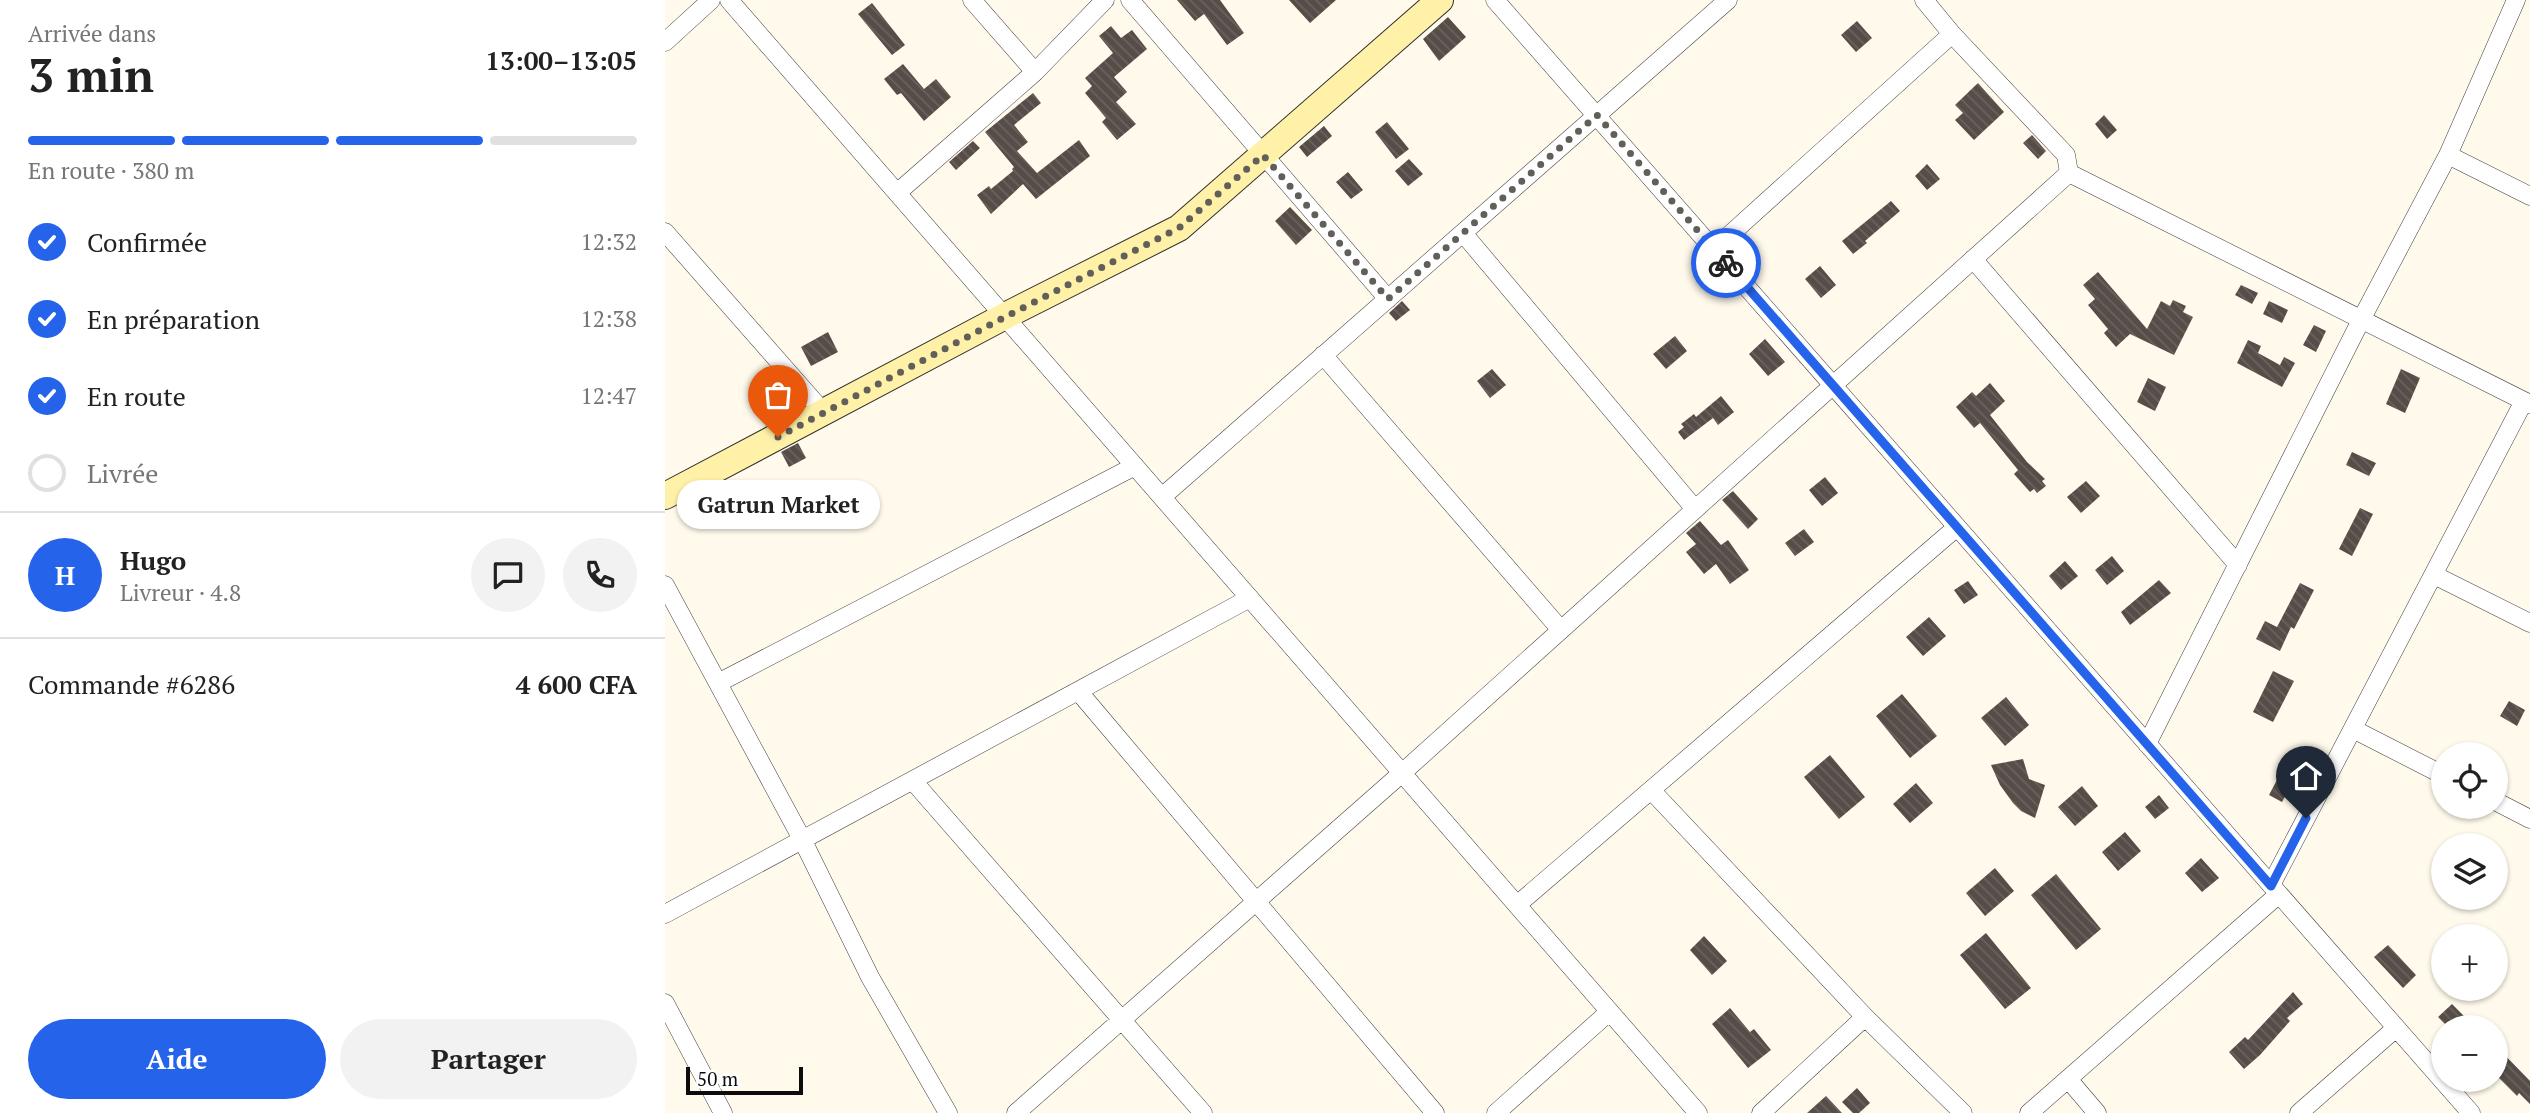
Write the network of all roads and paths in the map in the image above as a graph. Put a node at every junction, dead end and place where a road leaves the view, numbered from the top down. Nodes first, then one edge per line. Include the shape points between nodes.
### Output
1 (711, 0) edge
2 (729, 0) edge
3 (972, 0) edge
4 (1105, 0) edge
5 (1131, 0) edge
6 (1440, 0) edge
7 (1496, 0) edge
8 (1728, 0) edge
9 (1924, 0) edge
10 (2516, 0) edge
11 (1952, 34) junction
12 (665, 42) edge
13 (1035, 72) junction
14 (1597, 115) junction
15 (1263, 155) junction
16 (2448, 155) junction
17 (2069, 173) junction
18 (897, 192) junction
19 (2530, 195) edge
20 (665, 232) edge
21 (1463, 233) junction
22 (1714, 249) junction
23 (1973, 259) junction
24 (1388, 299) junction
25 (1005, 317) junction
26 (2361, 320) junction
27 (1323, 355) junction
28 (1833, 385) junction
29 (2527, 403) edge
30 (824, 413) junction
31 (1135, 466) junction
32 (665, 496) edge
33 (1162, 497) junction
34 (1695, 509) junction
35 (1957, 527) junction
36 (2238, 565) junction
37 (2434, 575) junction
38 (665, 585) edge
39 (1250, 598) junction
40 (2530, 623) edge
41 (1561, 630) junction
42 (718, 683) junction
43 (1079, 692) junction
44 (2353, 729) junction
45 (2147, 744) junction
46 (2431, 769) edge
47 (1402, 773) junction
48 (913, 781) junction
49 (1651, 790) junction
50 (2508, 808) edge
51 (2530, 819) edge
52 (803, 841) junction
53 (2275, 890) junction
54 (1256, 902) junction
55 (1517, 905) junction
56 (665, 914) edge
57 (665, 1003) edge
58 (1609, 1012) junction
59 (1865, 1017) junction
60 (1122, 1020) junction
61 (2396, 1028) junction
62 (2068, 1079) junction
63 (723, 1113) edge
64 (948, 1113) edge
65 (1016, 1113) edge
66 (1203, 1113) edge
67 (1435, 1113) edge
68 (1496, 1113) edge
69 (1698, 1113) edge
70 (1761, 1113) edge
71 (1963, 1113) edge
72 (2029, 1113) edge
73 (2097, 1113) edge
74 (2299, 1113) edge
75 (2471, 1113) edge

1 - 12 street
2 - 18 street
3 - 13 street
4 - 13 street
5 - 15 street
6 - 15 street
7 - 14 street
8 - 14 street
9 - 11 street
10 - 16 street
11 - 17 street via 2066,155
11 - 22 street
13 - 18 street
14 - 21 street
14 - 22 street
15 - 24 street
15 - 25 street via 1179,228
16 - 19 street
16 - 26 street
17 - 23 street
17 - 26 street
18 - 25 street
20 - 30 street
21 - 24 street
21 - 34 street
22 - 28 street
23 - 28 street
23 - 36 street
24 - 27 street
25 - 30 street
25 - 31 street
26 - 29 street
26 - 36 street
27 - 33 street
27 - 41 street
28 - 34 street
28 - 35 street
29 - 37 street
30 - 32 street
31 - 33 street
31 - 42 street
33 - 39 street
34 - 41 street
35 - 45 street
35 - 49 street
36 - 45 street
37 - 40 street
37 - 44 street
38 - 42 street
39 - 43 street
39 - 47 street
41 - 47 street
42 - 52 street
43 - 48 street
43 - 54 street
44 - 46 street
44 - 53 street
45 - 53 street
47 - 54 street
47 - 55 street
48 - 52 street
48 - 60 street
49 - 55 street
49 - 59 street
50 - 51 street
52 - 56 street
52 - 64 street via 870,977
53 - 61 street
53 - 62 street
54 - 60 street
54 - 67 street
55 - 58 street
57 - 63 street
58 - 68 street
58 - 69 street
59 - 70 street
59 - 71 street
60 - 65 street
60 - 66 street
61 - 74 street
61 - 75 street
62 - 72 street
62 - 73 street

